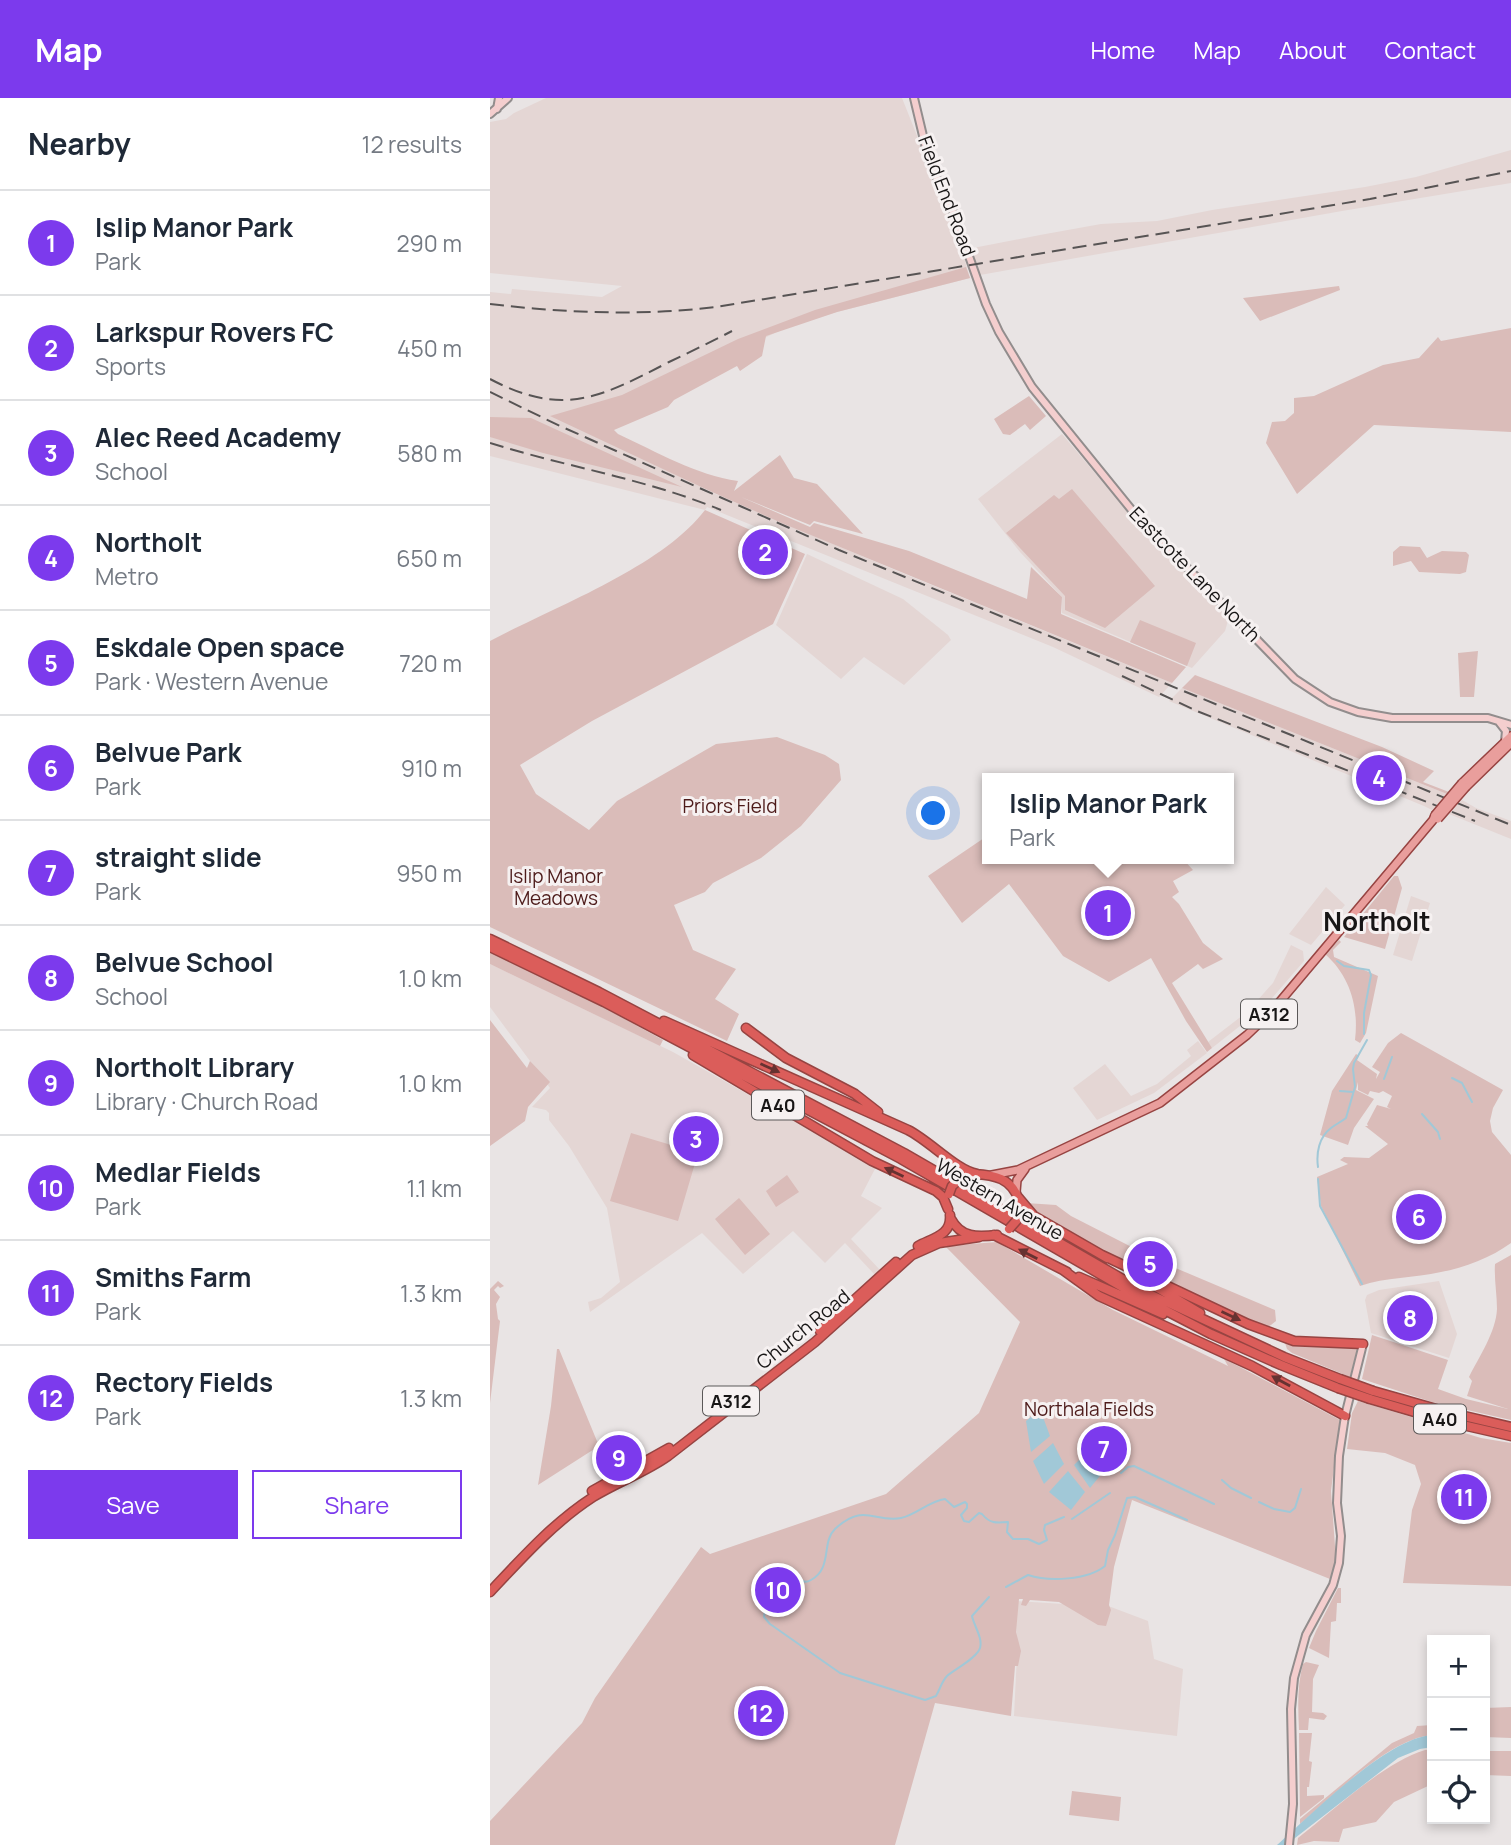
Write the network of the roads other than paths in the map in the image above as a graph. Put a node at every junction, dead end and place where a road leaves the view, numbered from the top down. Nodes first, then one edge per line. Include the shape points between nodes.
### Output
1 (499, 98) edge
2 (508, 98) edge
3 (914, 98) edge
4 (492, 111) edge
5 (982, 294) joint
6 (1507, 726) edge
7 (1509, 739) edge
8 (490, 939) edge
9 (490, 947) edge
10 (599, 992) junction
11 (604, 1002) junction
12 (746, 1028) dead end
13 (887, 1120) junction
14 (1040, 1159) junction
15 (977, 1174) junction
16 (991, 1175) junction
17 (1018, 1195) junction
18 (949, 1212) junction
19 (994, 1235) junction
20 (979, 1237) junction
21 (1102, 1255) junction
22 (1063, 1270) junction
23 (1211, 1334) junction
24 (1249, 1341) junction
25 (1363, 1344) joint
26 (1339, 1383) junction
27 (1372, 1395) junction
28 (1345, 1416) junction
29 (1511, 1427) edge
30 (1511, 1436) edge
31 (490, 1584) edge
32 (490, 1592) edge
33 (1289, 1845) edge

1 - 4 street
2 - 4 street
3 - 5 street, Field End Road via 929,161
5 - 6 street, Eastcote Lane North via 1032,387 1107,482 1295,679 1330,702 1358,712 1392,718 1494,720
6 - 7 street, Eastcote Lane North
7 - 14 main road, A312, bridge via 1464,785 1266,1018 1160,1103
8 - 10 highway, Western Avenue / A40
9 - 11 highway, Western Avenue / A40
10 -> 13 highway, A40
10 - 24 highway, Western Avenue / A40 via 904,1153 1146,1292
18 -> 11 highway, A40 via 936,1191 872,1161
11 - 23 highway, Western Avenue / A40 via 901,1159
12 - 13 highway via 786,1058 855,1094
13 - 15 highway, A40 via 919,1135
14 - 16 main road, A312 via 1009,1173
14 - 17 main road, A312 via 1018,1176
15 - 16 highway, A312
15 - 18 highway, A312, bridge via 952,1186
16 - 17 highway via 1003,1178
17 - 19 highway, A312, bridge via 1017,1220
17 - 21 highway, A40 via 1034,1216
18 - 20 highway via 960,1231
18 - 31 highway, Church Road / A312 via 950,1226 943,1234 909,1251 812,1338 671,1447 568,1509
19 - 20 highway, A312
22 -> 19 highway, A40
20 - 32 highway, Church Road / A312 via 939,1243 912,1255 816,1342 668,1456 571,1513
21 - 24 highway, A40
21 -> 25 highway via 1294,1341
22 - 23 highway, A40
28 -> 22 highway via 1252,1366 1098,1296
23 - 26 highway, Western Avenue / A40 via 1280,1365
24 - 26 highway, Western Avenue / A40
25 - 28 street
26 - 27 highway, Western Avenue / A40, bridge
27 - 29 highway, Western Avenue / A40
27 - 30 highway, Western Avenue / A40 via 1445,1421
28 - 33 street via 1337,1490 1339,1563 1333,1585 1306,1635 1293,1685

